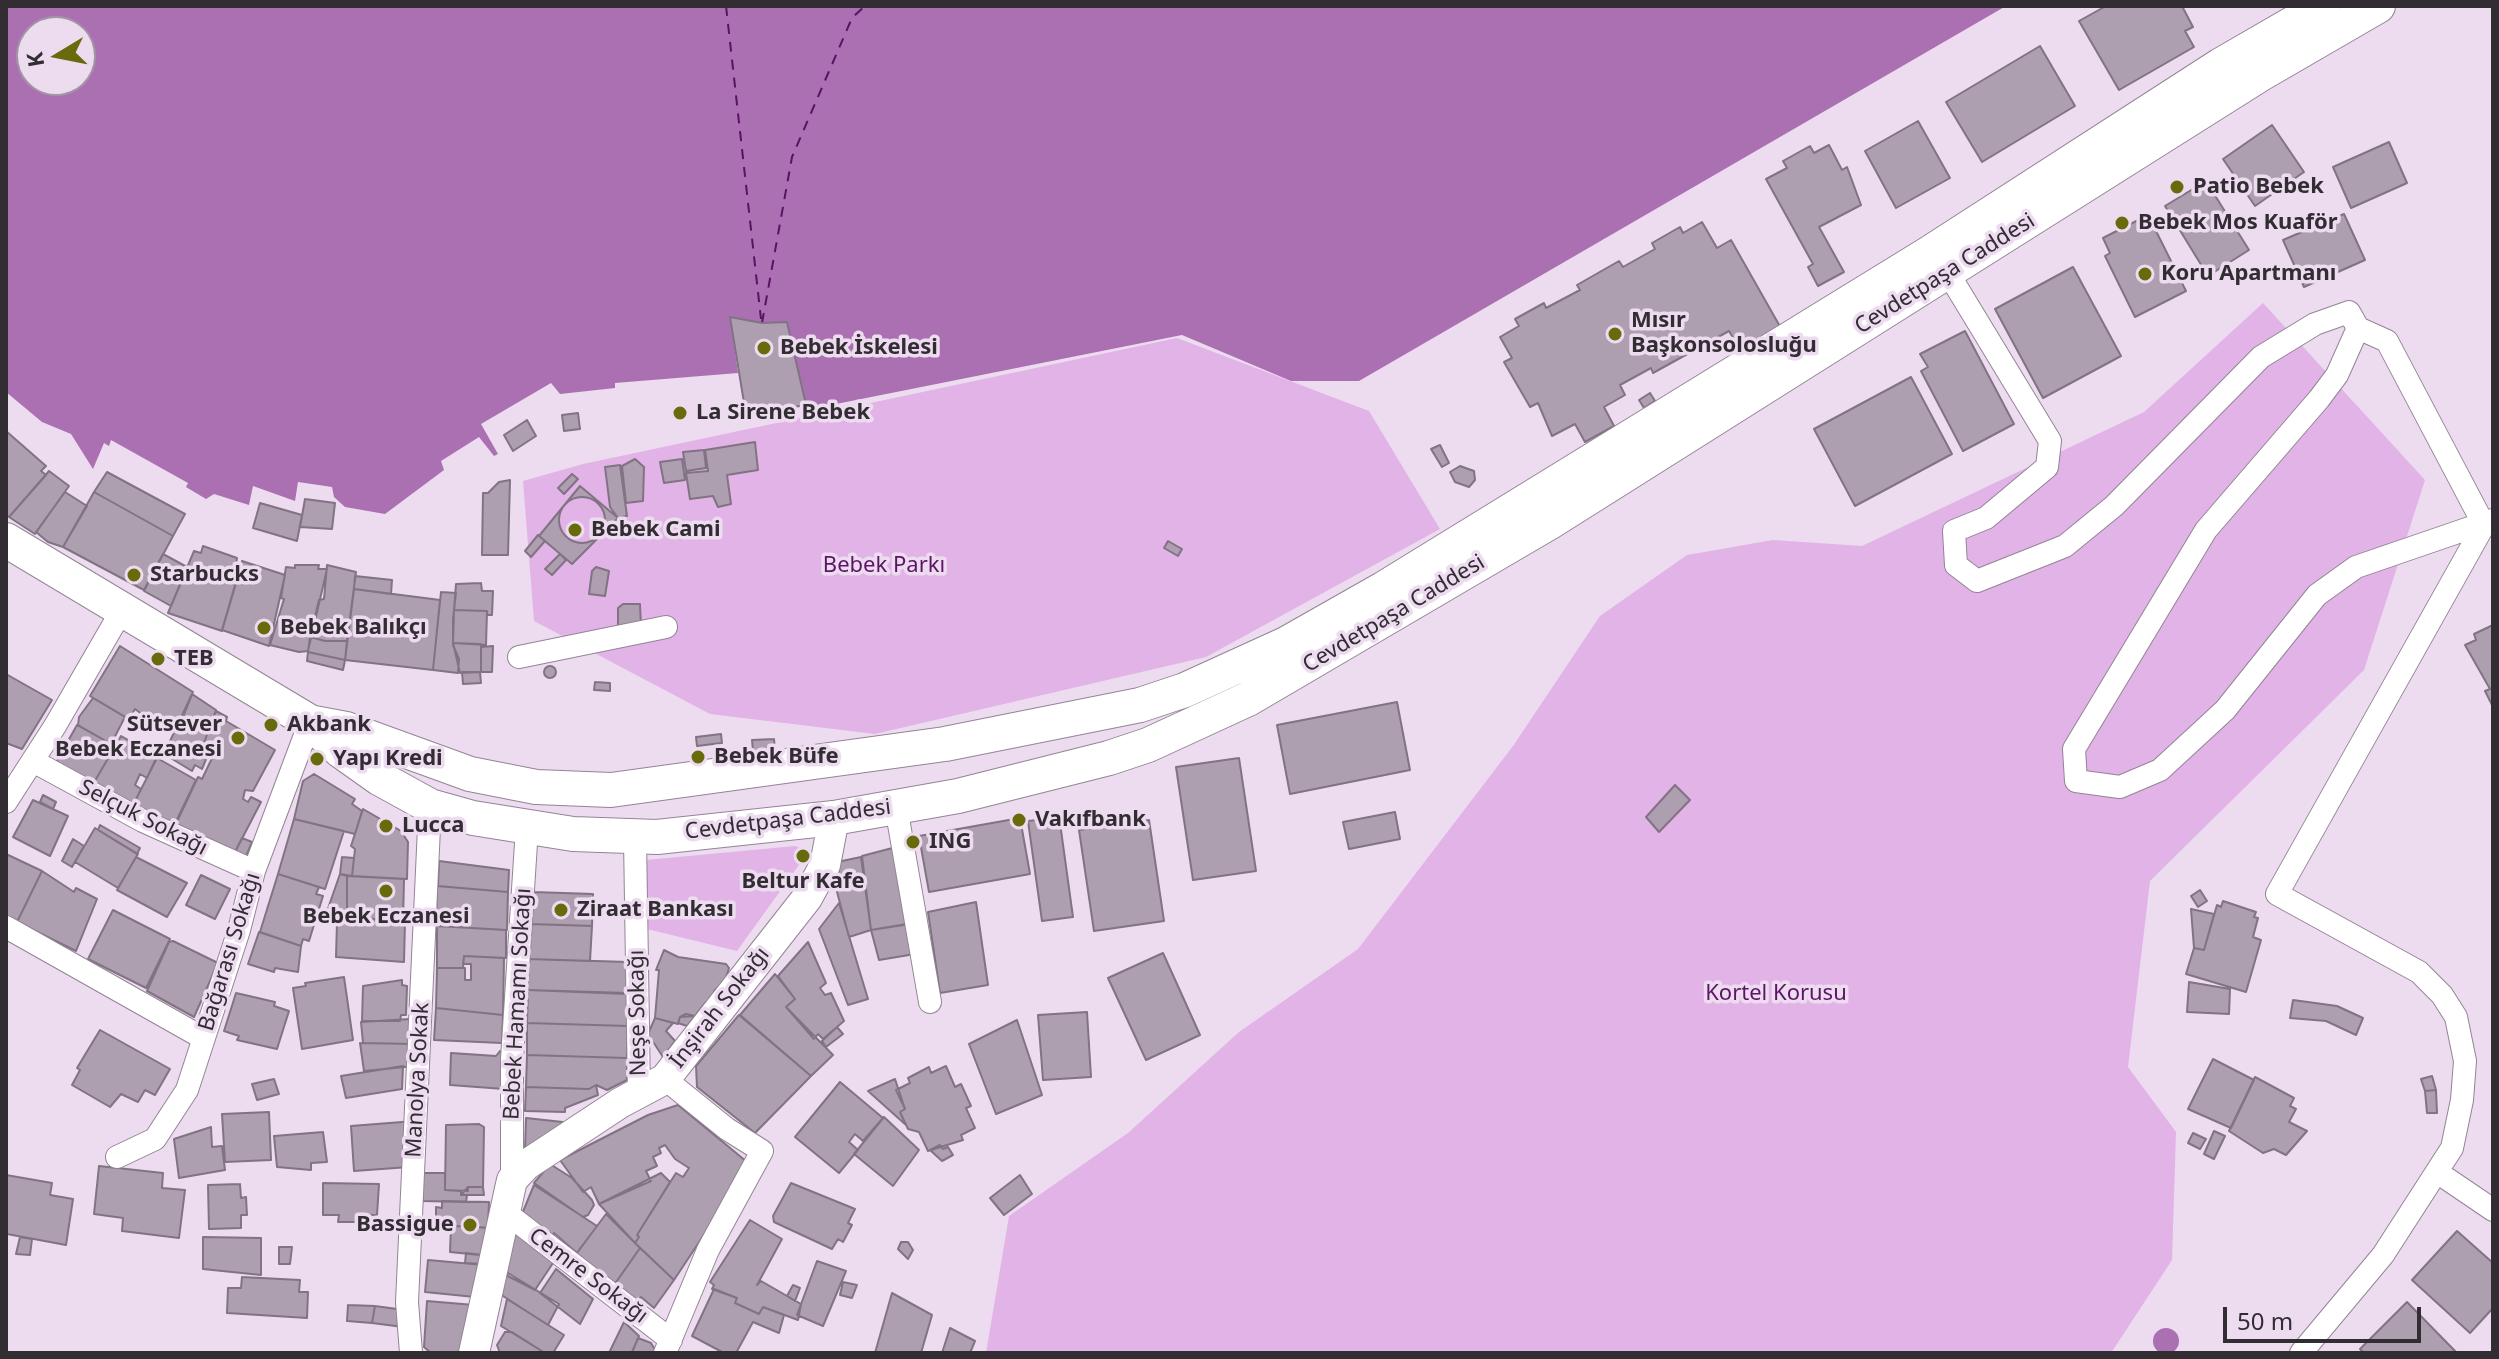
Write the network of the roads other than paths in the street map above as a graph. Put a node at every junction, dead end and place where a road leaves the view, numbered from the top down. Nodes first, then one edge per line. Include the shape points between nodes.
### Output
1 (2323, 6) edge
2 (2378, 6) edge
3 (1948, 273) junction
4 (2358, 328) junction
5 (2489, 523) edge
6 (6, 540) edge
7 (122, 610) junction
8 (666, 627) dead end
9 (519, 657) dead end
10 (310, 722) junction
11 (945, 744) junction
12 (825, 760) junction
13 (33, 761) junction
14 (652, 786) junction
15 (536, 787) junction
16 (958, 796) junction
17 (6, 802) edge
18 (430, 806) junction
19 (896, 807) junction
20 (834, 818) junction
21 (527, 828) junction
22 (646, 838) junction
23 (254, 871) junction
24 (6, 927) edge
25 (930, 1002) dead end
26 (203, 1038) junction
27 (652, 1086) junction
28 (117, 1157) dead end
29 (2437, 1172) junction
30 (512, 1180) junction
31 (2493, 1210) edge
32 (505, 1212) junction
33 (668, 1346) edge
34 (411, 1353) edge
35 (474, 1353) edge
36 (2301, 1353) edge

1 - 11 main road, Cevdetpaşa Caddesi via 1605,454 1286,644 1140,705
2 - 3 main road, Cevdetpaşa Caddesi via 2259,75
3 - 4 street via 2050,441 2047,467 1986,518 1954,531 1956,565 1977,581 2065,546 2114,506 2261,357 2315,324 2349,312
3 - 16 main road, Cevdetpaşa Caddesi via 1550,522 1248,699 1148,745
4 - 5 street via 2387,341
4 - 5 street via 2337,375 2319,399 2206,530 2074,749 2076,781 2120,787 2160,770 2225,710 2317,595 2356,567
5 - 29 street via 2277,894 2419,972 2456,1017 2465,1061 2462,1100 2452,1148
6 - 7 main road, Cevdetpaşa Caddesi
7 - 10 main road, Cevdetpaşa Caddesi
7 - 13 street
8 - 9 street
10 - 15 main road, Cevdetpaşa Caddesi via 346,729 470,774
10 - 18 main road, Cevdetpaşa Caddesi via 353,760
10 - 23 street, Bağarası Sokağı
11 - 12 main road, Cevdetpaşa Caddesi
11 - 16 main road via 961,771
12 - 14 main road, Cevdetpaşa Caddesi
12 - 20 main road via 835,798
13 - 17 street
13 - 23 street, Selçuk Sokağı via 143,821
14 - 15 main road, Cevdetpaşa Caddesi via 598,791
14 - 22 main road via 642,800
15 - 21 main road
16 - 19 main road, Cevdetpaşa Caddesi
18 - 21 main road, Cevdetpaşa Caddesi
18 - 34 street, Manolya Sokak via 407,1302
19 - 20 main road, Cevdetpaşa Caddesi
19 - 25 street
20 - 22 main road, Cevdetpaşa Caddesi
20 - 27 street, İnşirah Sokağı via 825,865 807,898
21 - 22 main road, Cevdetpaşa Caddesi
21 - 30 street, Bebek Hamamı Sokağı via 512,1059
22 - 27 street, Neşe Sokağı
23 - 26 street, Bağarası Sokağı
24 - 26 street
26 - 28 street, Bağarası Sokağı via 187,1090 155,1139
27 - 30 street, İnşirah Sokağı via 526,1165
27 - 33 street via 762,1151 708,1250
29 - 31 street
29 - 36 street via 2383,1255
30 - 32 street
32 - 33 street, Cemre Sokağı
32 - 35 street

